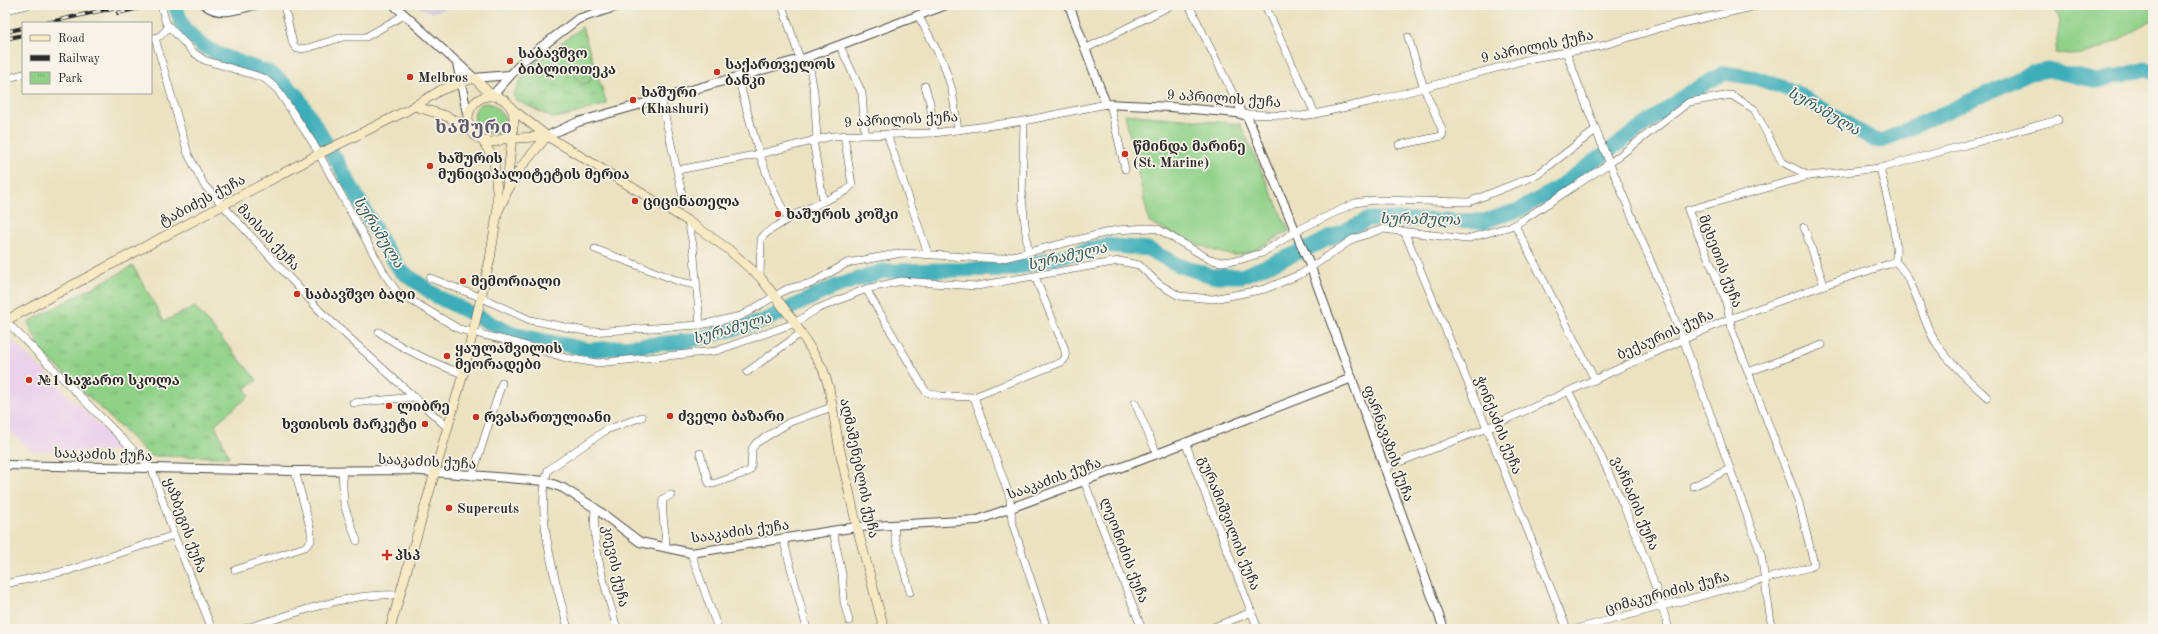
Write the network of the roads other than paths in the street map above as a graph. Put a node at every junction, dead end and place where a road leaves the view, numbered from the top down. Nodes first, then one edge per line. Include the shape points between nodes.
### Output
1 (28, 5) edge
2 (161, 5) edge
3 (205, 5) edge
4 (255, 5) edge
5 (284, 5) edge
6 (394, 5) edge
7 (621, 5) edge
8 (782, 5) edge
9 (946, 5) edge
10 (1069, 5) edge
11 (1172, 5) edge
12 (1189, 5) edge
13 (1265, 5) edge
14 (1762, 5) edge
15 (5, 10) edge
16 (404, 15) junction
17 (918, 15) junction
18 (169, 27) junction
19 (1408, 37) dead end
20 (153, 39) edge
21 (840, 46) junction
22 (1085, 49) junction
23 (1566, 52) junction
24 (804, 58) junction
25 (457, 62) junction
26 (22, 74) edge
27 (509, 75) junction
28 (738, 77) junction
29 (474, 78) junction
30 (5, 79) edge
31 (460, 82) junction
32 (925, 86) dead end
33 (1424, 88) junction
34 (492, 96) junction
35 (661, 98) junction
36 (1108, 104) junction
37 (414, 106) junction
38 (512, 109) junction
39 (1244, 114) junction
40 (1315, 114) junction
41 (468, 118) junction
42 (2058, 120) dead end
43 (1024, 121) junction
44 (513, 127) junction
45 (470, 128) junction
46 (958, 130) junction
47 (1596, 130) junction
48 (934, 132) junction
49 (865, 134) junction
50 (887, 134) junction
51 (844, 135) junction
52 (547, 136) junction
53 (512, 139) junction
54 (815, 139) junction
55 (501, 140) junction
56 (483, 141) junction
57 (1399, 145) dead end
58 (321, 153) junction
59 (760, 154) junction
60 (1610, 163) junction
61 (1880, 168) junction
62 (1125, 169) dead end
63 (678, 170) junction
64 (1809, 176) junction
65 (506, 194) junction
66 (683, 198) dead end
67 (823, 200) junction
68 (222, 205) junction
69 (497, 214) junction
70 (788, 218) junction
71 (688, 221) junction
72 (1516, 225) junction
73 (1804, 227) dead end
74 (1404, 231) junction
75 (1298, 235) junction
76 (595, 249) dead end
77 (1028, 251) junction
78 (928, 254) junction
79 (1895, 261) junction
80 (1310, 267) junction
81 (760, 277) junction
82 (1035, 277) junction
83 (430, 278) dead end
84 (696, 285) junction
85 (1824, 285) junction
86 (866, 289) junction
87 (775, 298) junction
88 (480, 299) junction
89 (1729, 319) junction
90 (5, 321) edge
91 (794, 322) junction
92 (700, 325) junction
93 (379, 332) dead end
94 (472, 332) junction
95 (801, 333) junction
96 (1683, 339) junction
97 (1822, 345) dead end
98 (747, 372) dead end
99 (1748, 372) junction
100 (463, 374) junction
101 (1352, 378) junction
102 (1595, 380) junction
103 (502, 383) dead end
104 (1569, 392) junction
105 (414, 397) junction
106 (974, 397) junction
107 (1987, 397) dead end
108 (353, 403) dead end
109 (1135, 403) dead end
110 (832, 407) junction
111 (642, 417) dead end
112 (448, 428) junction
113 (1487, 428) junction
114 (1185, 442) junction
115 (700, 453) dead end
116 (1157, 454) junction
117 (5, 464) edge
118 (1384, 468) junction
119 (152, 469) junction
120 (1730, 469) junction
121 (295, 471) junction
122 (342, 471) junction
123 (434, 472) junction
124 (472, 476) junction
125 (545, 481) junction
126 (1084, 481) junction
127 (1693, 486) dead end
128 (671, 495) dead end
129 (595, 508) junction
130 (1011, 508) junction
131 (894, 525) junction
132 (857, 527) junction
133 (832, 531) junction
134 (174, 535) junction
135 (783, 538) junction
136 (356, 541) dead end
137 (666, 547) junction
138 (691, 553) junction
139 (234, 570) dead end
140 (1765, 579) junction
141 (5, 584) edge
142 (910, 592) dead end
143 (398, 596) junction
144 (1663, 607) junction
145 (1252, 612) junction
146 (849, 620) dead end
147 (212, 629) edge
148 (243, 629) edge
149 (390, 629) edge
150 (568, 629) edge
151 (617, 629) edge
152 (718, 629) edge
153 (807, 629) edge
154 (884, 629) edge
155 (1047, 629) edge
156 (1142, 629) edge
157 (1209, 629) edge
158 (1258, 629) edge
159 (1444, 629) edge
160 (1567, 629) edge
161 (1576, 629) edge
162 (1669, 629) edge
163 (1772, 629) edge

1 - 15 street
2 - 18 street
3 - 4 street via 213,11 221,12
5 - 16 street via 293,44 298,49 343,37 366,37
6 - 16 street
7 - 27 street via 578,19 524,60
8 - 24 street
9 - 17 street
10 - 22 street
11 - 22 street
12 - 39 street
13 - 40 street
14 - 23 street, 9 აპრილის ქუჩა via 1660,28 1601,46
16 - 25 street
17 - 21 street
17 - 46 street via 943,62 952,90
18 - 20 street
18 - 58 street via 185,45 204,60 264,78 277,89
19 - 33 street
20 - 68 street, მაისის ქუჩა via 188,154 204,185
21 - 24 street
21 - 49 street via 862,93
22 - 36 street
23 - 33 street, 9 აპრილის ქუჩა via 1533,58
23 - 47 street
24 - 28 street
24 - 54 street via 814,92
25 - 29 street
25 - 31 street
26 - 30 street
27 - 29 street
27 - 34 street
28 - 35 street
28 - 59 street
29 - 31 main road, ტაბიძეს ქუჩა
29 - 34 main road
31 - 37 main road, ტაბიძეს ქუჩა
31 - 41 street
32 - 48 street
33 - 40 street, 9 აპრილის ქუჩა
33 - 57 street via 1443,130 1442,136
34 - 38 main road via 506,101
34 - 41 main road via 475,102
35 - 52 street via 578,122
35 - 63 street
36 - 39 street, 9 აპრილის ქუჩა
36 - 43 street, 9 აპრილის ქუჩა
36 - 62 street
37 - 45 main road via 446,116
37 - 58 main road, ტაბიძეს ქუჩა
38 - 44 main road
38 - 52 main road
39 - 40 street, 9 აპრილის ქუჩა
39 - 75 street
41 - 45 main road
42 - 61 street, მცხეთის ქუჩა
43 - 46 street, 9 აპრილის ქუჩა
43 - 77 street via 1022,198
44 - 53 main road
44 - 55 main road
45 - 56 main road
46 - 48 street, 9 აპრილის ქუჩა
47 - 60 street
47 - 75 street via 1537,175 1469,202 1375,200 1355,204
48 - 50 street, 9 აპრილის ქუჩა
49 - 50 street, 9 აპრილის ქუჩა
49 - 51 street, 9 აპრილის ქუჩა
50 - 78 street
51 - 54 street, 9 აპრილის ქუჩა
51 - 67 street via 852,185 846,191
52 - 53 main road
52 - 65 main road via 521,167
52 - 71 main road
53 - 55 main road
53 - 65 main road
54 - 59 street, 9 აპრილის ქუჩა
54 - 67 street
55 - 56 main road
56 - 69 main road via 496,170
58 - 68 main road, ტაბიძეს ქუჩა
58 - 94 street via 384,273 397,292 459,329
59 - 63 street, 9 აპრილის ქუჩა
59 - 70 street via 777,200
60 - 64 street via 1689,102 1731,95 1754,109 1782,162
60 - 72 street
60 - 96 street
61 - 64 street, მცხეთის ქუჩა
61 - 79 street via 1892,217 1897,252
63 - 66 street
64 - 89 street, მცხეთის ქუჩა via 1688,210 1724,298
65 - 69 main road
67 - 70 street
68 - 90 main road, ტაბიძეს ქუჩა
68 - 105 street, მაისის ქუჩა via 321,312
69 - 88 main road
70 - 81 street via 782,225 763,236
71 - 81 main road via 728,249
71 - 84 street
72 - 74 street via 1466,239
72 - 102 street
73 - 85 street
74 - 80 street via 1383,230 1363,235
74 - 113 street, ჭონქაძის ქუჩა
75 - 77 street via 1262,253 1221,262 1209,259 1158,229 1149,228 1117,230
75 - 80 street, ფარნავაზის ქუჩა
76 - 84 street via 681,282
77 - 78 street via 1000,259
78 - 87 street via 902,253 847,263 812,282 787,289
79 - 85 street, ბექაურის ქუჩა
79 - 107 street via 1911,280 1936,343 1965,377
80 - 82 street via 1301,274 1265,289 1212,299 1179,296 1159,284 1139,265 1118,261
80 - 101 street, ფარნავაზის ქუჩა
81 - 87 main road
82 - 86 street via 977,286 901,281
82 - 106 street via 1066,357 1062,362
83 - 88 street
84 - 92 street
85 - 89 street, ბექაურის ქუჩა
86 - 91 street
86 - 106 street via 926,392 941,396
87 - 91 main road, აღმაშენებლის ქუჩა
87 - 92 street via 741,316
88 - 92 street via 530,320 590,332
88 - 94 main road
89 - 96 street, ბექაურის ქუჩა
89 - 99 street, მცხეთის ქუჩა
90 - 119 street, ყაზბეგის ქუჩა
91 - 94 street via 716,351 597,363 566,358
91 - 95 main road, აღმაშენებლის ქუჩა
93 - 100 street via 394,344 430,362
94 - 100 main road
95 - 98 street
95 - 110 main road, აღმაშენებლის ქუჩა via 823,369
96 - 102 street, ბექაურის ქუჩა
96 - 120 street
97 - 99 street
99 - 140 street, მცხეთის ქუჩა via 1799,503 1814,560 1810,567
100 - 112 main road
101 - 114 street, სააკაძის ქუჩა
101 - 118 street, ფარნავაზის ქუჩა
102 - 104 street, ბექაურის ქუჩა
103 - 124 street
104 - 113 street, ბექაურის ქუჩა
104 - 144 street, ვაჩნაძის ქუჩა via 1612,480
105 - 108 street
105 - 112 street, მაისის ქუჩა
106 - 130 street
109 - 116 street
110 - 115 street via 790,422 756,443 752,448 751,469 748,472 713,484 709,483
110 - 132 main road, აღმაშენებლის ქუჩა
111 - 125 street via 606,430 556,463 548,470
112 - 123 main road
113 - 118 street, ბექაურის ქუჩა
113 - 160 street, ჭონქაძის ქუჩა
114 - 116 street, სააკაძის ქუჩა
114 - 145 street, გურამიშვილის ქუჩა
116 - 126 street, სააკაძის ქუჩა
117 - 119 street, სააკაძის ქუჩა
118 - 159 street, ფარნავაზის ქუჩა
119 - 121 street, სააკაძის ქუჩა
119 - 134 street, ყაზბეგის ქუჩა
120 - 127 street
120 - 140 street via 1763,560
121 - 122 street, სააკაძის ქუჩა
121 - 139 street via 311,531 311,541 305,547
122 - 123 street, სააკაძის ქუჩა
122 - 136 street via 344,504
123 - 124 street, სააკაძის ქუჩა
123 - 143 main road
124 - 125 street, სააკაძის ქუჩა
125 - 129 street, სააკაძის ქუჩა via 563,488
125 - 150 street via 544,512 550,558
126 - 130 street, სააკაძის ქუჩა
126 - 156 street, ლეონიძის ქუჩა
128 - 137 street via 663,499 662,506
129 - 137 street, სააკაძის ქუჩა via 640,542
129 - 151 street, კიევის ქუჩა via 595,534
130 - 131 street, სააკაძის ქუჩა via 978,520
130 - 155 street via 1014,529
131 - 132 street, სააკაძის ქუჩა
131 - 142 street via 895,538
132 - 133 street, სააკაძის ქუჩა
132 - 154 main road, აღმაშენებლის ქუჩა
133 - 135 street, სააკაძის ქუჩა
133 - 146 street
134 - 141 street via 70,570
134 - 147 street, ყაზბეგის ქუჩა
135 - 138 street, სააკაძის ქუჩა
135 - 153 street
137 - 138 street, სააკაძის ქუჩა
138 - 152 street
140 - 144 street, ციმაკურიძის ქუჩა
140 - 163 street
143 - 148 street via 381,594 342,600
143 - 149 main road
144 - 161 street, ციმაკურიძის ქუჩა
144 - 162 street, ვაჩნაძის ქუჩა
145 - 157 street, გურამიშვილის ქუჩა
145 - 158 street, გურამიშვილის ქუჩა

